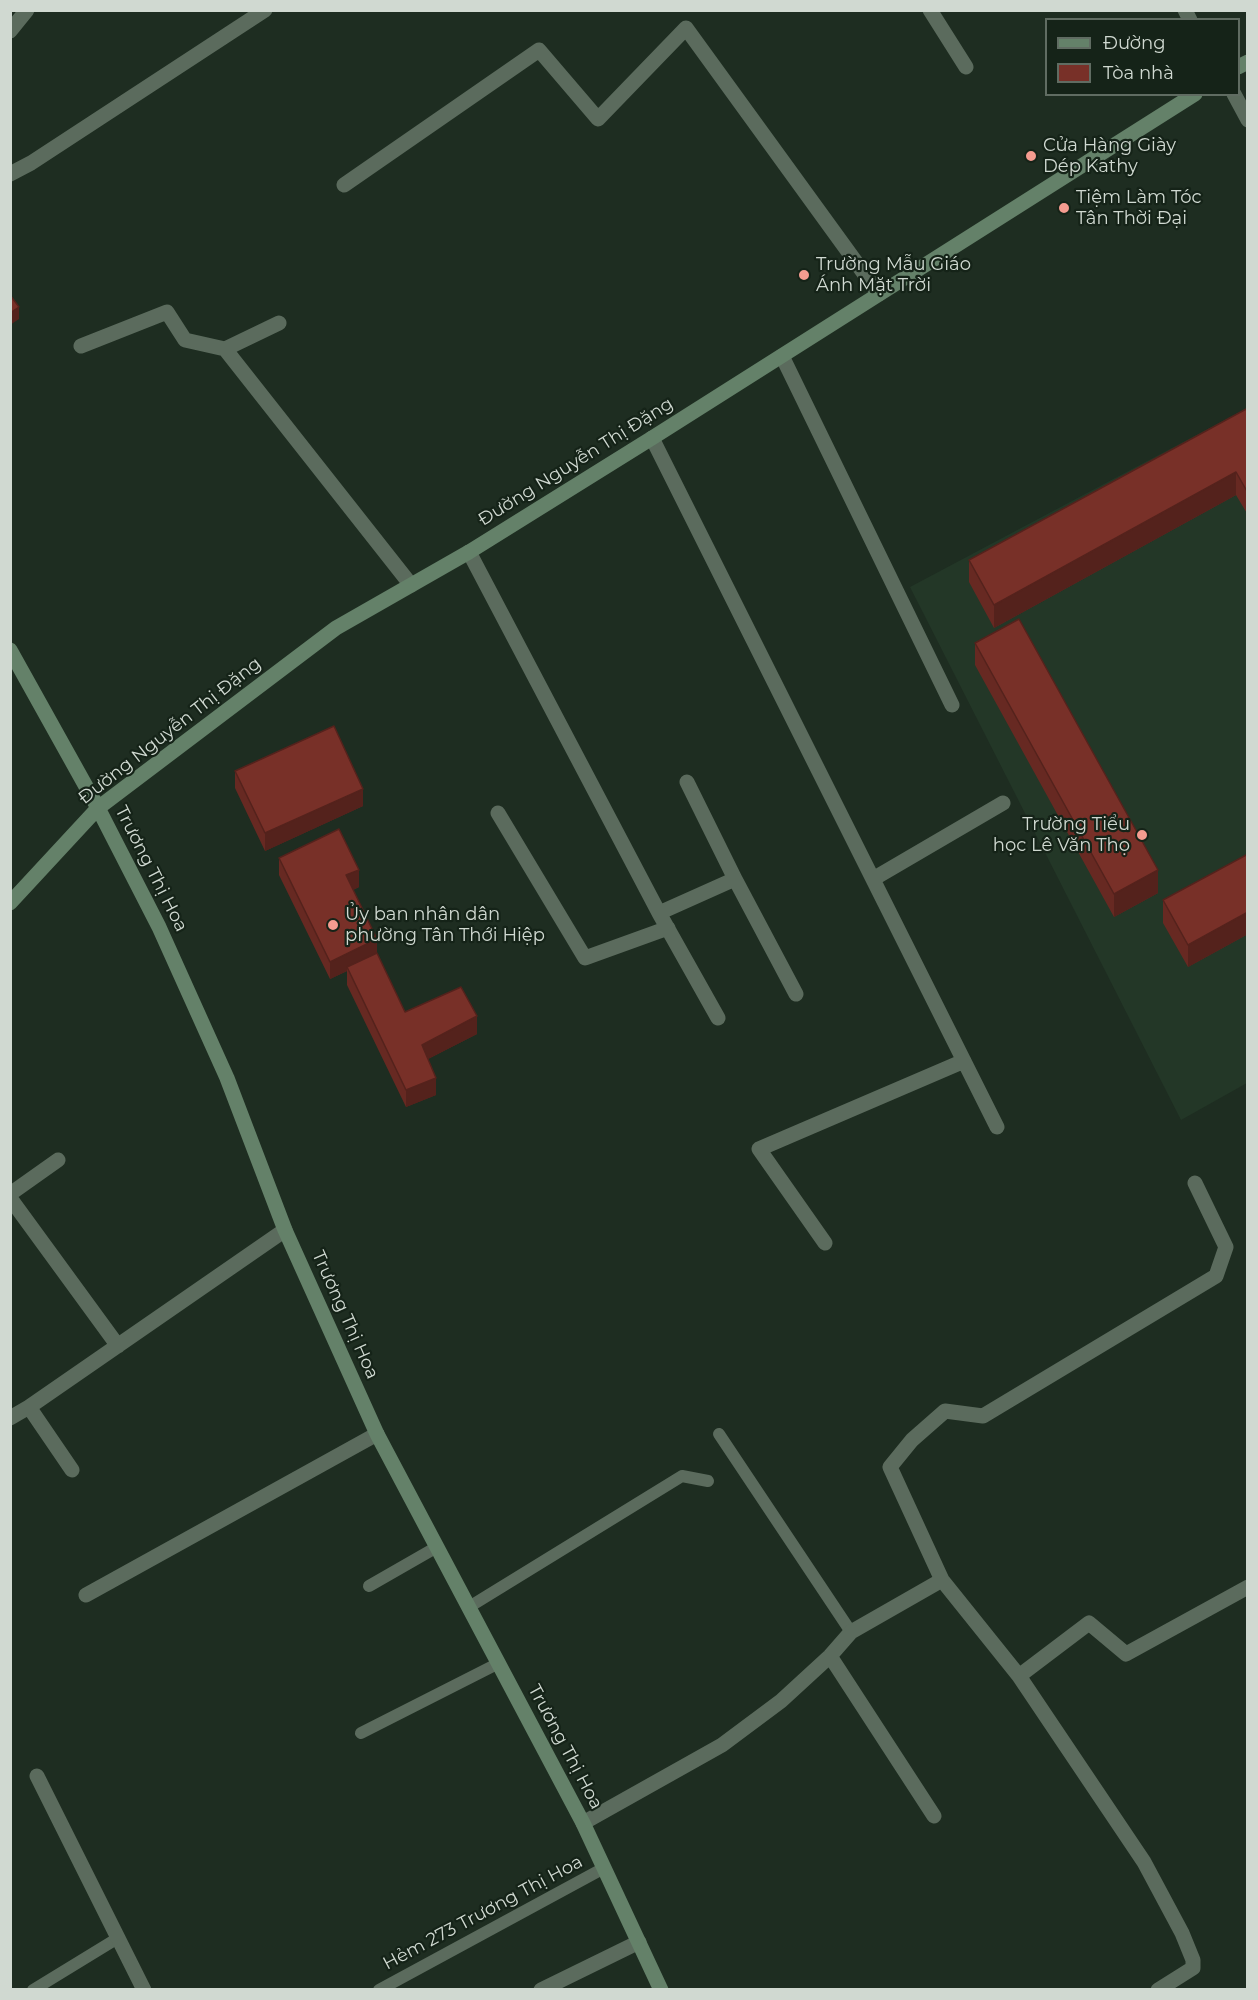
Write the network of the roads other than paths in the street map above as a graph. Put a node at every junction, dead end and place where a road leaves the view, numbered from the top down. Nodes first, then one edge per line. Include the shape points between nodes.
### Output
1 (27, 10) edge
2 (265, 10) edge
3 (930, 10) edge
4 (10, 31) edge
5 (966, 67) dead end
6 (1192, 96) edge
7 (1235, 96) edge
8 (1248, 120) edge
9 (10, 174) edge
10 (344, 185) dead end
11 (879, 294) junction
12 (279, 323) dead end
13 (81, 346) dead end
14 (225, 349) junction
15 (782, 356) junction
16 (652, 438) junction
17 (469, 552) junction
18 (411, 585) junction
19 (10, 650) edge
20 (952, 705) dead end
21 (687, 782) dead end
22 (1003, 802) dead end
23 (98, 808) junction
24 (498, 813) dead end
25 (735, 879) junction
26 (873, 879) junction
27 (10, 903) edge
28 (659, 913) junction
29 (668, 928) junction
30 (796, 994) dead end
31 (718, 1018) dead end
32 (964, 1061) junction
33 (997, 1127) dead end
34 (58, 1160) dead end
35 (1195, 1183) dead end
36 (10, 1196) edge
37 (285, 1230) junction
38 (825, 1243) dead end
39 (118, 1346) junction
40 (29, 1407) junction
41 (10, 1418) edge
42 (377, 1434) junction
43 (719, 1434) dead end
44 (72, 1470) dead end
45 (708, 1481) dead end
46 (436, 1547) junction
47 (942, 1580) junction
48 (369, 1586) dead end
49 (1248, 1587) edge
50 (87, 1595) dead end
51 (469, 1607) junction
52 (851, 1632) junction
53 (830, 1656) junction
54 (499, 1663) junction
55 (1019, 1676) junction
56 (361, 1733) dead end
57 (37, 1776) dead end
58 (934, 1816) dead end
59 (583, 1823) junction
60 (604, 1868) junction
61 (118, 1938) junction
62 (639, 1942) junction
63 (33, 1989) edge
64 (144, 1989) edge
65 (379, 1989) edge
66 (541, 1989) edge
67 (661, 1989) edge
68 (1158, 1989) edge

1 - 4 street
2 - 9 street
3 - 5 street
6 - 11 street, Đường Nguyễn Thị Đặng
7 - 8 street
10 - 11 street via 539,50 598,119 686,28
11 - 15 street, Đường Nguyễn Thị Đặng
12 - 14 street
13 - 14 street via 167,312 185,339
14 - 18 street
15 - 16 street, Đường Nguyễn Thị Đặng
15 - 20 street
16 - 17 street, Đường Nguyễn Thị Đặng
16 - 26 street
17 - 18 street, Đường Nguyễn Thị Đặng
17 - 28 street
18 - 23 street, Đường Nguyễn Thị Đặng via 336,628
19 - 23 street, Trương Thị Hoa
21 - 25 street
22 - 26 street
23 - 27 street, Đường Nguyễn Thị Đặng
23 - 37 street, Trương Thị Hoa via 159,927 227,1078
24 - 29 street via 585,958
25 - 28 street
25 - 30 street
26 - 32 street
28 - 29 street
29 - 31 street
32 - 33 street
32 - 38 street via 759,1149
34 - 36 street
35 - 47 street via 1226,1247 1216,1276 983,1416 945,1411 912,1440 890,1467
36 - 39 street
37 - 39 street
37 - 42 street, Trương Thị Hoa
39 - 40 street
40 - 41 street
40 - 44 street
42 - 46 street, Trương Thị Hoa
42 - 50 street
43 - 52 lane
45 - 51 lane via 682,1476
46 - 48 lane
46 - 51 street, Trương Thị Hoa
47 - 52 street
47 - 55 street
49 - 55 street via 1126,1654 1089,1623
51 - 54 street, Trương Thị Hoa
52 - 53 street
53 - 58 street
53 - 59 street via 781,1701 722,1745
54 - 56 lane
54 - 59 street, Trương Thị Hoa
55 - 68 street via 1144,1862 1182,1933 1193,1968
57 - 61 street
59 - 60 street, Trương Thị Hoa
60 - 62 street, Trương Thị Hoa
60 - 65 lane, Hẻm 273 Trương Thị Hoa
61 - 63 lane
61 - 64 street
62 - 66 street
62 - 67 street, Trương Thị Hoa

